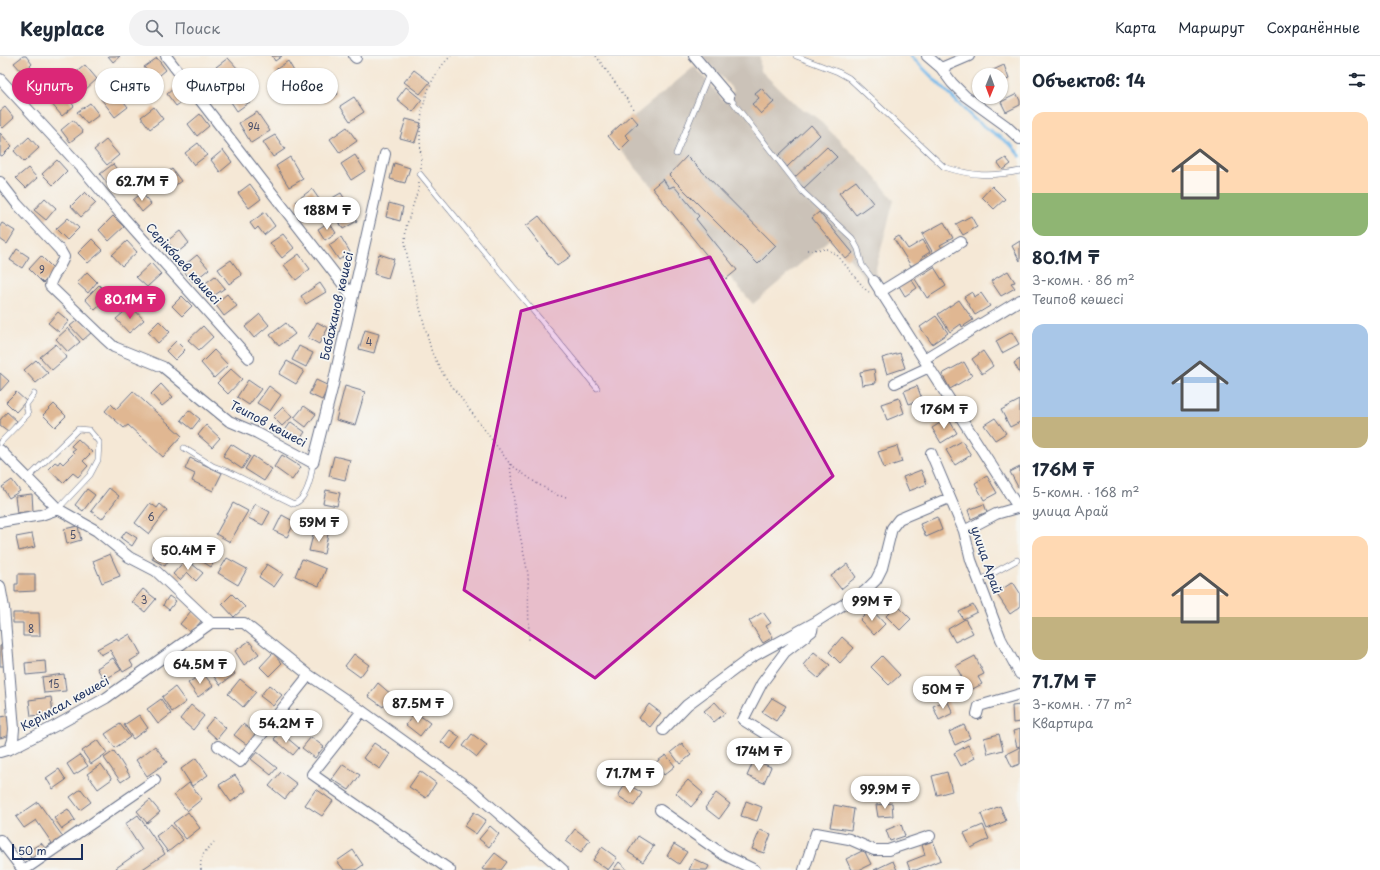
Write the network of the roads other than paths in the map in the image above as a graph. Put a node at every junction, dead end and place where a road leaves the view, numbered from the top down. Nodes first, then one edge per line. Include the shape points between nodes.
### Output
1 (166, 56) edge
2 (694, 56) edge
3 (796, 56) edge
4 (926, 56) edge
5 (969, 56) edge
6 (941, 68) junction
7 (709, 74) junction
8 (0, 79) edge
9 (729, 97) joint
10 (1020, 139) edge
11 (385, 154) dead end
12 (676, 154) dead end
13 (1020, 171) edge
14 (420, 174) road end
15 (0, 182) edge
16 (962, 242) dead end
17 (874, 281) joint
18 (880, 292) junction
19 (352, 296) junction
20 (1020, 300) edge
21 (249, 358) dead end
22 (926, 363) junction
23 (895, 383) dead end
24 (597, 388) dead end
25 (34, 394) dead end
26 (0, 443) edge
27 (184, 448) dead end
28 (0, 450) edge
29 (930, 453) dead end
30 (313, 463) junction
31 (28, 478) junction
32 (950, 498) junction
33 (1019, 507) edge
34 (58, 509) junction
35 (0, 522) edge
36 (964, 531) junction
37 (1017, 560) dead end
38 (979, 581) junction
39 (0, 586) edge
40 (211, 623) junction
41 (814, 623) junction
42 (1020, 674) edge
43 (309, 676) junction
44 (1020, 694) edge
45 (362, 711) junction
46 (977, 714) dead end
47 (663, 730) dead end
48 (778, 742) dead end
49 (218, 746) dead end
50 (5, 751) edge
51 (155, 780) dead end
52 (660, 810) dead end
53 (930, 836) dead end
54 (0, 840) edge
55 (23, 870) edge
56 (450, 870) edge
57 (563, 870) edge
58 (755, 870) edge
59 (804, 870) edge

1 - 19 street
2 - 7 street
3 - 13 lane via 849,78 944,167 984,175
4 - 6 street
5 - 6 street
6 - 10 street via 965,96
7 - 9 street
7 - 12 lane
8 - 21 street, Серікбаев көшесі
9 - 17 lane via 803,192 852,238 862,265
11 - 19 street, Бабажанов көшесі
14 - 24 lane
15 - 30 street, Теипов көшесі via 64,257 50,281 50,286 102,337 114,347 163,367 229,421
16 - 18 street
17 - 18 street
18 - 22 street
19 - 30 street, Бабажанов көшесі
20 - 22 street
22 - 23 street
22 - 33 street
25 - 26 lane via 26,405 28,414
27 - 30 lane via 213,466 294,504 300,502 304,496
28 - 31 street
29 - 32 street, улица Арай
31 - 34 street
31 - 34 lane via 78,430 88,430 99,442 98,460 90,475
32 - 36 street, улица Арай
32 - 41 street via 898,519 892,528 882,568 876,580 866,591
33 - 36 street via 996,514
34 - 35 street via 41,515
34 - 40 street via 97,531 129,557 156,571
36 - 38 street, улица Арай
37 - 38 lane
38 - 42 street, улица Арай via 1001,639
39 - 50 street via 14,729 14,740
40 - 43 street via 244,623
40 - 50 street, Керімсал көшесі via 106,698
41 - 47 street via 750,658 687,705
41 - 48 street via 812,631 785,652 762,683 743,720
43 - 45 street
43 - 49 street via 240,762
44 - 46 street via 979,706
45 - 56 street via 312,774
45 - 57 street via 473,791
51 - 55 street
52 - 58 street via 724,855
53 - 59 street via 888,850 874,850 849,839 816,833
54 - 55 street

